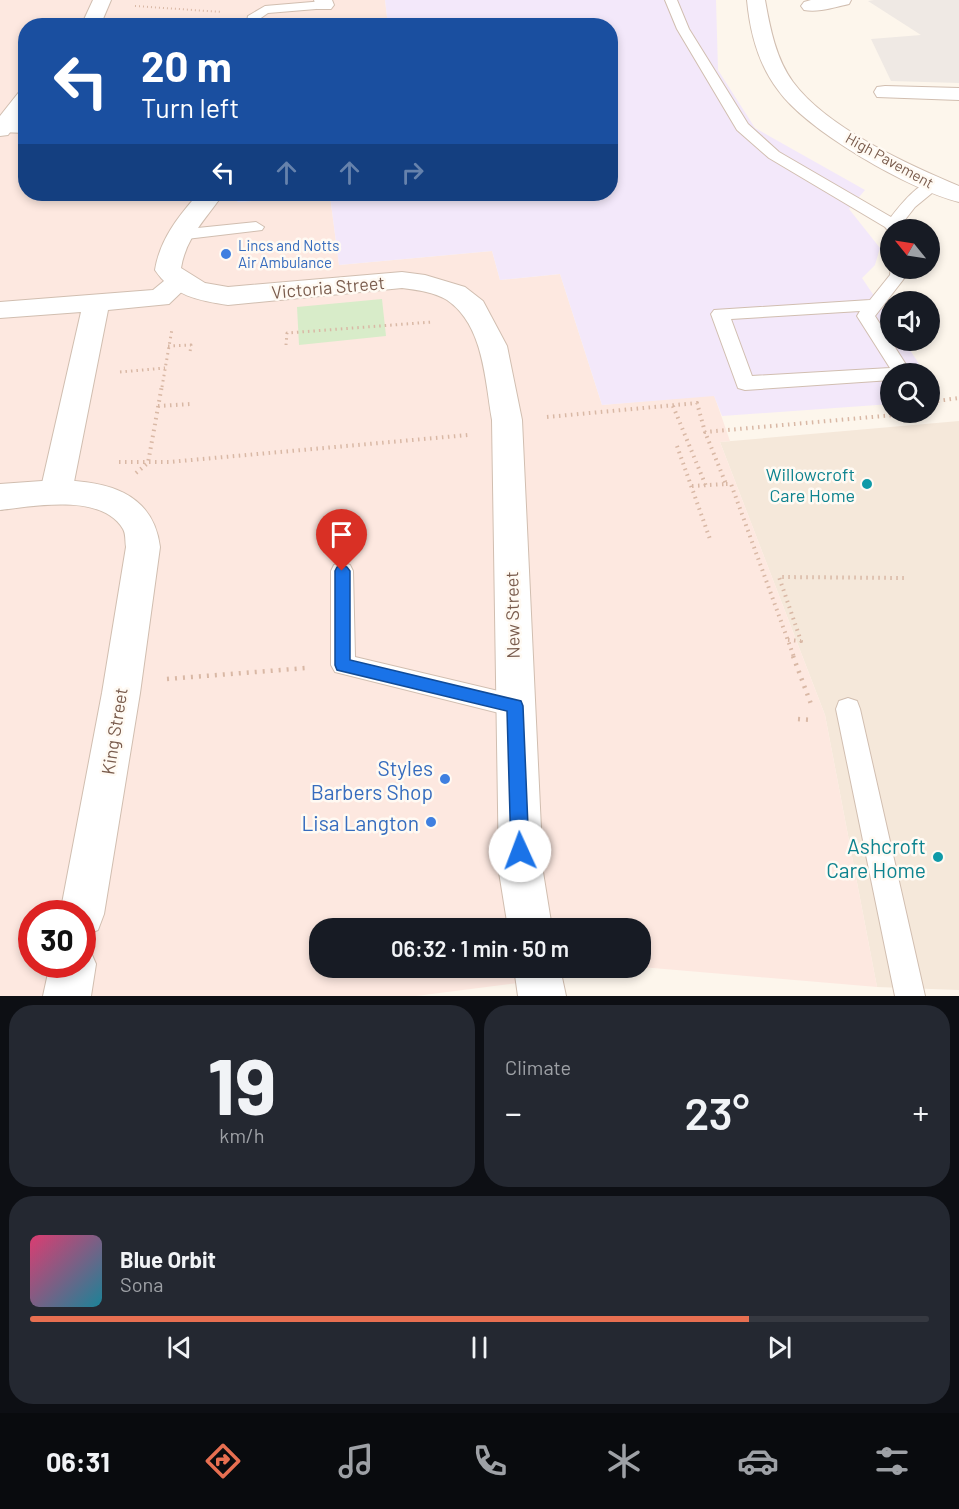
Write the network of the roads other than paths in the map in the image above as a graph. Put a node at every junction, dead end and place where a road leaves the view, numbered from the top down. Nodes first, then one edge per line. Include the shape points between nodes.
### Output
1 (102, 0) edge
2 (671, 0) edge
3 (756, 0) edge
4 (842, 0) edge
5 (323, 3) edge
6 (811, 6) dead end
7 (94, 18) edge
8 (258, 18) edge
9 (885, 92) dead end
10 (959, 94) edge
11 (18, 107) edge
12 (18, 127) edge
13 (2, 128) edge
14 (935, 184) junction
15 (959, 195) edge
16 (205, 201) edge
17 (881, 219) edge
18 (899, 219) edge
19 (256, 227) dead end
20 (178, 234) junction
21 (896, 279) edge
22 (169, 290) junction
23 (96, 303) junction
24 (875, 305) junction
25 (473, 308) joint
26 (0, 310) edge
27 (896, 363) edge
28 (880, 375) edge
29 (59, 479) junction
30 (0, 497) edge
31 (342, 571) dead end
32 (515, 706) junction
33 (848, 710) dead end
34 (84, 900) edge
35 (528, 918) edge
36 (70, 978) edge
37 (539, 978) edge
38 (67, 996) edge
39 (542, 996) edge
40 (910, 996) edge

1 - 7 street
2 - 17 lane via 742,127 774,155
3 - 14 street, High Pavement via 766,51 793,95 840,132
4 - 6 street
5 - 8 lane via 276,8
9 - 10 street
11 - 13 street
12 - 13 street
14 - 15 street, High Pavement
14 - 18 lane via 909,204
16 - 20 street
19 - 20 lane
20 - 22 street via 169,256
21 - 24 lane
22 - 23 street
22 - 25 street, Victoria Street via 228,296 402,280 455,293
23 - 26 street
23 - 29 street
24 - 27 lane via 866,316
24 - 28 lane via 720,314 745,383
25 - 32 street, New Street via 494,346 507,420
29 - 30 street
29 - 34 street, King Street via 127,511 140,526 143,547
31 - 32 lane via 343,665
32 - 35 street, New Street via 520,873
33 - 40 lane
36 - 38 street
37 - 39 street

